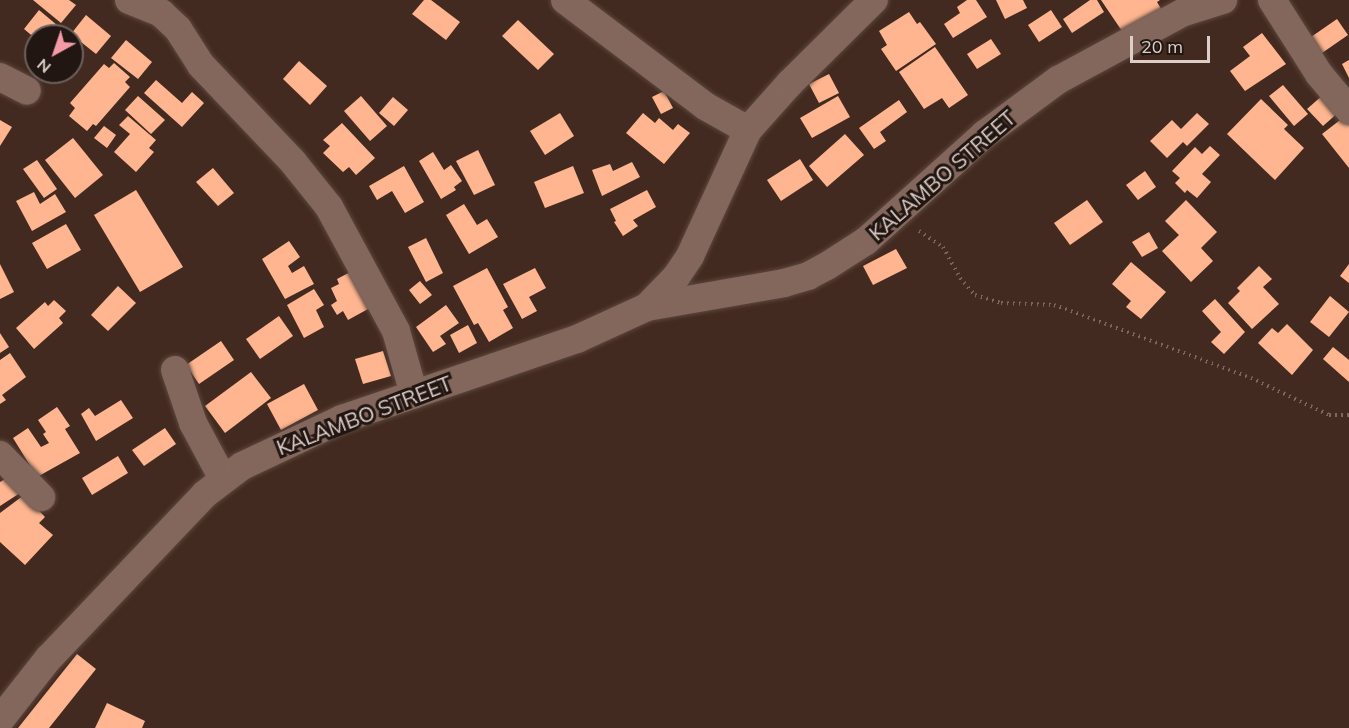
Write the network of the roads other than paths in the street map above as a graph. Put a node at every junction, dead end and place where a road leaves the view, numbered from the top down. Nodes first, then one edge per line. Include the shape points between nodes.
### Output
1 (129, 0) edge
2 (565, 0) edge
3 (874, 0) edge
4 (1223, 0) edge
5 (1272, 0) edge
6 (0, 77) edge
7 (27, 91) dead end
8 (1349, 110) edge
9 (748, 130) junction
10 (647, 307) junction
11 (175, 370) dead end
12 (414, 394) junction
13 (0, 454) edge
14 (223, 479) junction
15 (41, 497) dead end
16 (0, 720) edge

1 - 12 street via 161,13 178,30 201,65 293,162 328,207 396,331
2 - 9 street via 705,106
3 - 9 street, KALAMBO STREET
4 - 10 street, KALAMBO STREET via 1184,12 1058,80 985,134 849,254 808,276
5 - 8 street via 1308,59
6 - 7 street
9 - 10 street, KALAMBO STREET via 690,256
10 - 12 street, KALAMBO STREET via 577,339
11 - 14 street via 197,432
12 - 14 street, KALAMBO STREET via 281,446
13 - 15 street
14 - 16 street, KALAMBO STREET via 204,494 48,659

